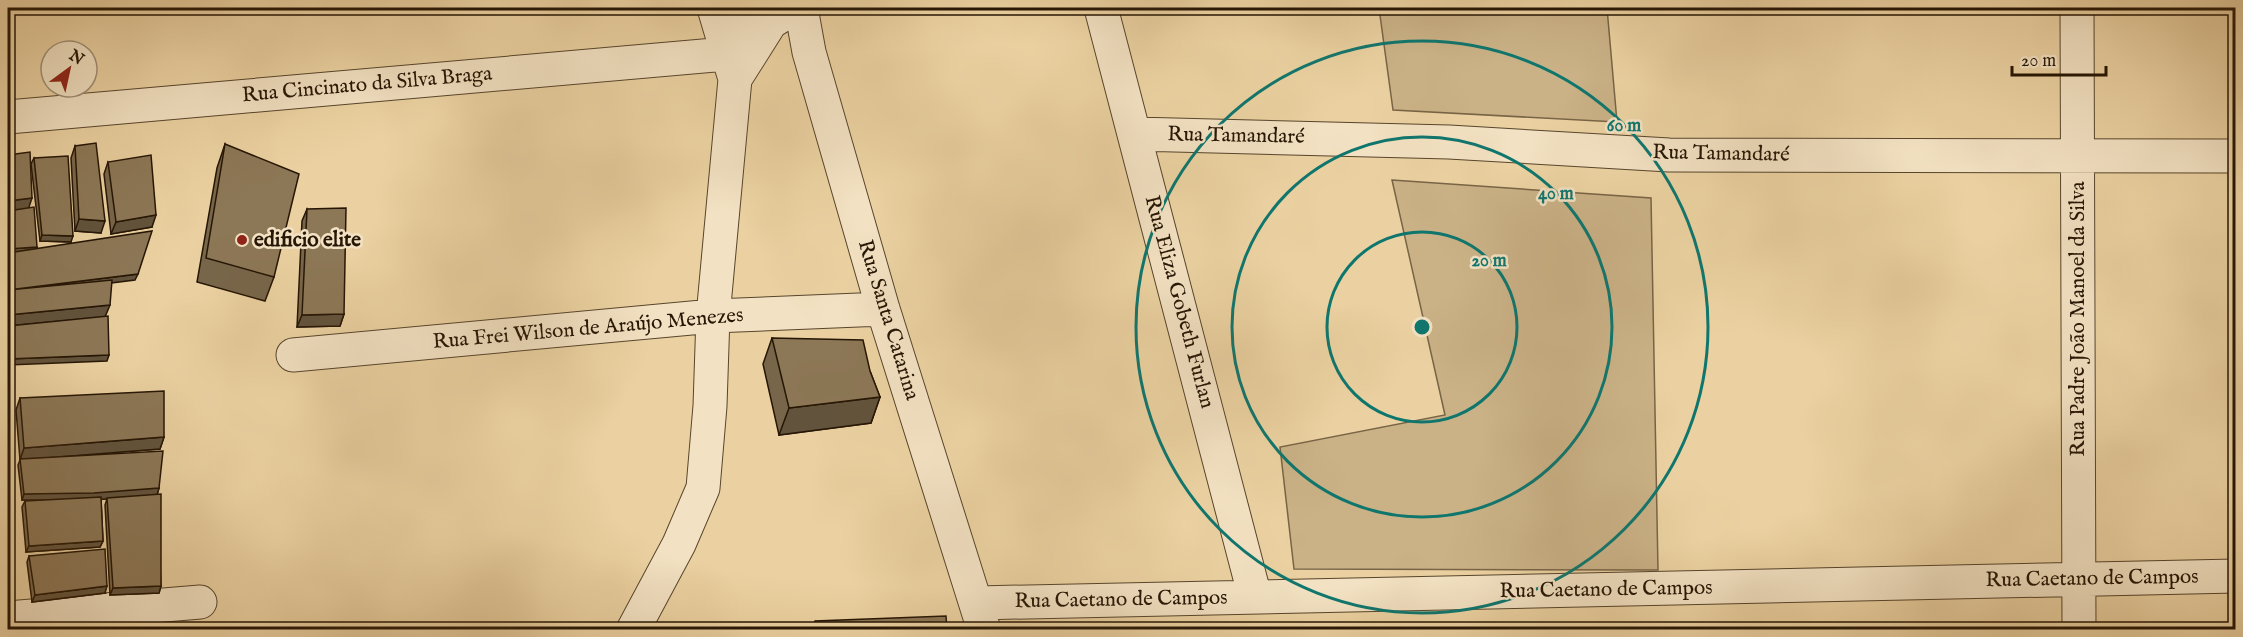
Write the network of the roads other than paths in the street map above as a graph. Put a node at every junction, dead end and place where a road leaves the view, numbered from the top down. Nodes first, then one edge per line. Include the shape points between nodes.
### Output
1 (714, 8) edge
2 (801, 8) edge
3 (1101, 8) edge
4 (2077, 8) edge
5 (780, 15) edge
6 (730, 66) junction
7 (8, 117) edge
8 (1135, 134) junction
9 (2077, 154) junction
10 (2235, 156) edge
11 (883, 309) junction
12 (713, 316) junction
13 (293, 355) dead end
14 (2235, 576) edge
15 (2079, 580) junction
16 (1255, 597) junction
17 (200, 602) dead end
18 (981, 616) edge
19 (8, 618) edge
20 (633, 630) edge
21 (2079, 630) edge

1 - 5 street via 746,26
1 - 6 street
2 - 11 street, Rua Santa Catarina via 809,52
3 - 8 street, Rua Eliza Gobeth Furlan
4 - 9 street, Rua Padre João Manoel da Silva
5 - 6 street
6 - 7 street, Rua Cincinato da Silva Braga
6 - 12 street
8 - 9 street, Rua Tamandaré via 1449,142 1669,154
8 - 16 street, Rua Eliza Gobeth Furlan
9 - 10 street, Rua Tamandaré
9 - 15 street, Rua Padre João Manoel da Silva
11 - 12 street, Rua Frei Wilson de Araújo Menezes
11 - 18 street, Rua Santa Catarina
12 - 13 street, Rua Frei Wilson de Araújo Menezes
12 - 20 street via 703,488 679,544
14 - 15 street, Rua Caetano de Campos
15 - 16 street, Rua Caetano de Campos
15 - 21 street, Rua Padre João Manoel da Silva
16 - 18 street, Rua Caetano de Campos
17 - 19 street

